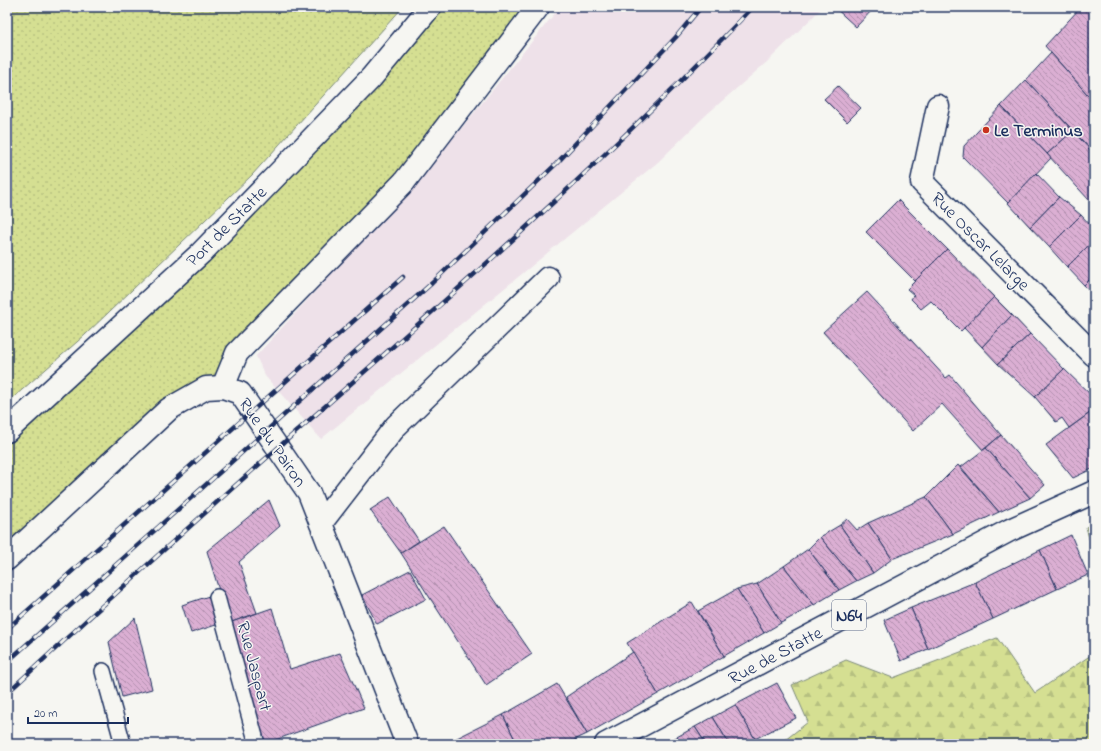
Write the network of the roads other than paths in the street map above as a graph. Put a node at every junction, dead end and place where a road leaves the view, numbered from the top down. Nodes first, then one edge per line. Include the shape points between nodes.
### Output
1 (430, 7) edge
2 (538, 7) edge
3 (938, 106) dead end
4 (548, 278) dead end
5 (1094, 355) edge
6 (223, 387) junction
7 (7, 431) edge
8 (1094, 492) edge
9 (321, 523) junction
10 (7, 559) edge
11 (217, 597) dead end
12 (103, 671) dead end
13 (123, 744) edge
14 (257, 744) edge
15 (407, 744) edge
16 (606, 744) edge

1 - 7 street, Port de Statte via 371,78 200,253
2 - 6 street via 404,182 237,353
3 - 5 street, Rue Oscar Lelarge via 922,182
4 - 9 street via 396,426
6 - 9 street, Rue du Pairon via 240,393 309,493
6 - 10 street, Rue du Pairon via 206,388 169,409
8 - 16 street, Rue de Statte / N64 via 1010,530
9 - 15 street, Rue du Pairon
11 - 14 lane, Rue Jaspart
12 - 13 lane

